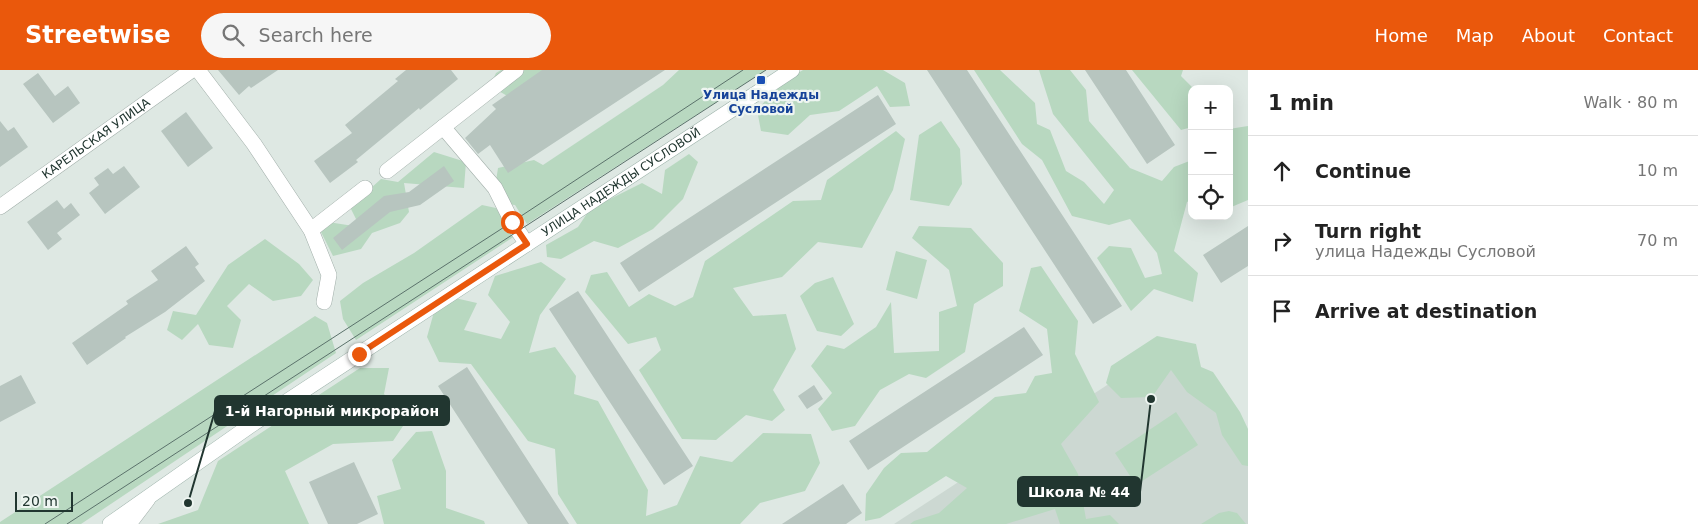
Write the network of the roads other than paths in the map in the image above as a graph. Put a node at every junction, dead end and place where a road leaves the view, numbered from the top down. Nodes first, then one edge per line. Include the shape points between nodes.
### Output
1 (192, 70) edge
2 (198, 70) edge
3 (516, 70) edge
4 (792, 70) edge
5 (443, 127) junction
6 (388, 171) dead end
7 (365, 188) dead end
8 (0, 207) edge
9 (311, 230) junction
10 (527, 244) junction
11 (324, 302) dead end
12 (151, 495) junction
13 (110, 524) edge
14 (129, 524) edge

1 - 8 street, КАРЕЛЬСКАЯ УЛИЦА
2 - 9 street via 254,144
3 - 5 street
4 - 10 street, УЛИЦА НАДЕЖДЫ СУСЛОВОЙ
5 - 6 street
5 - 10 street via 496,188
7 - 9 street
9 - 11 street via 329,274
10 - 12 street, УЛИЦА НАДЕЖДЫ СУСЛОВОЙ via 254,423
12 - 13 street, УЛИЦА НАДЕЖДЫ СУСЛОВОЙ
12 - 14 street, УЛИЦА НАДЕЖДЫ СУСЛОВОЙ

